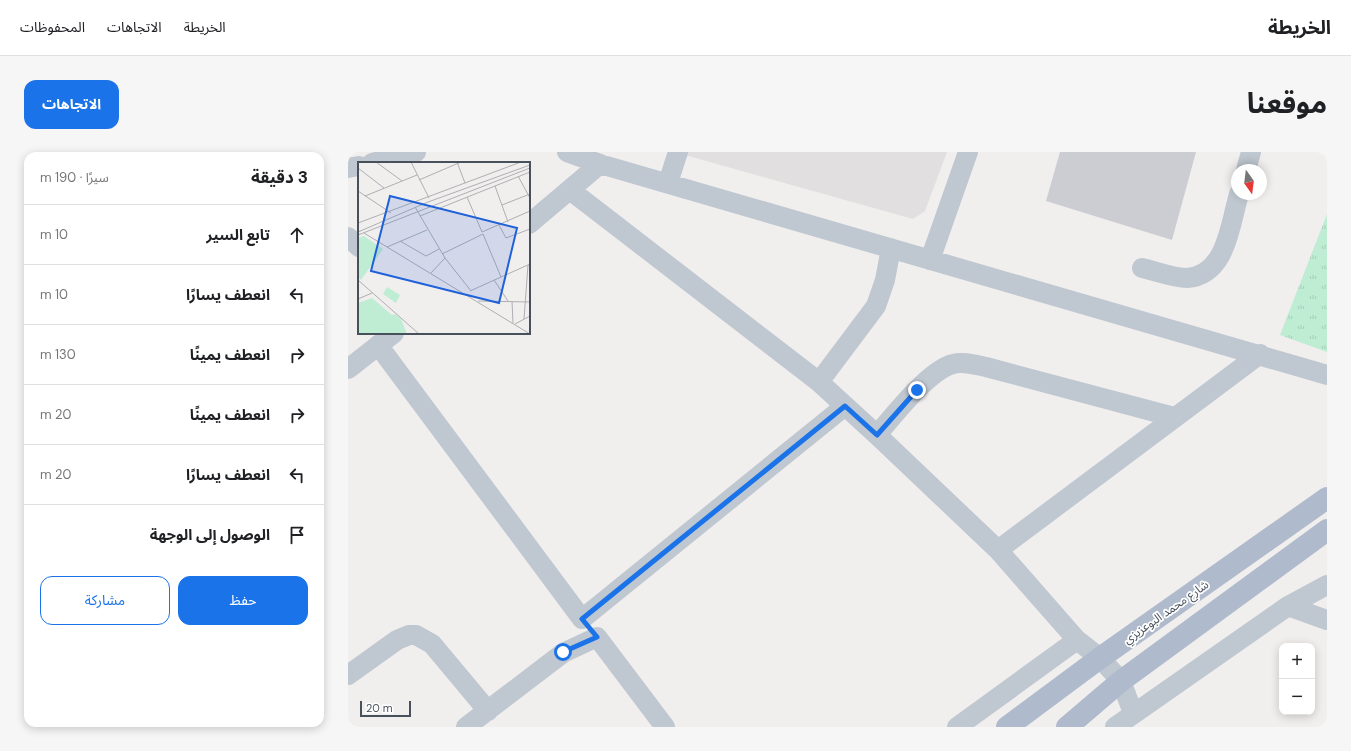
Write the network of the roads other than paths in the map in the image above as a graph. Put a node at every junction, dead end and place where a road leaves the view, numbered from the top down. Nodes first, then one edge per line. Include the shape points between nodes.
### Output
1 (416, 152) edge
2 (567, 152) edge
3 (678, 152) edge
4 (968, 152) edge
5 (1251, 152) edge
6 (376, 162) edge
7 (600, 164) junction
8 (1248, 164) edge
9 (358, 166) edge
10 (348, 168) edge
11 (668, 183) junction
12 (570, 190) junction
13 (1237, 200) edge
14 (530, 223) edge
15 (348, 237) edge
16 (358, 246) edge
17 (890, 248) junction
18 (930, 260) junction
19 (1142, 268) dead end
20 (393, 334) edge
21 (378, 345) junction
22 (1260, 354) junction
23 (348, 369) edge
24 (1327, 374) edge
25 (819, 382) junction
26 (845, 406) junction
27 (1174, 417) junction
28 (877, 435) junction
29 (1327, 498) edge
30 (1327, 530) edge
31 (998, 550) junction
32 (1327, 584) edge
33 (1288, 606) junction
34 (582, 619) junction
35 (1327, 620) edge
36 (597, 637) junction
37 (1077, 640) junction
38 (1100, 658) junction
39 (348, 675) edge
40 (1121, 681) junction
41 (488, 711) junction
42 (1133, 713) junction
43 (968, 724) edge
44 (466, 727) edge
45 (666, 727) edge
46 (1007, 727) edge
47 (1067, 727) edge
48 (1115, 727) edge

1 - 6 street
2 - 7 street
3 - 11 street
4 - 18 street
5 - 8 street
7 - 11 street
7 - 12 street
9 - 10 street
11 - 17 street
12 - 14 street
12 - 25 street
13 - 19 street via 1222,255 1214,266 1202,275 1186,278
15 - 16 street
17 - 18 street
17 - 25 street via 885,280 876,306
18 - 22 street
20 - 21 street
21 - 23 street
21 - 34 street
22 - 24 street
22 - 27 street
25 - 26 street
26 - 28 street
26 - 34 street
27 - 28 street via 986,367 958,363 942,368 917,390
27 - 31 street
28 - 31 street
29 - 38 main road, شارع محمد البوعزيزي
30 - 40 main road
31 - 37 street
32 - 33 street
33 - 35 street
33 - 42 street
34 - 36 street
36 - 41 street via 563,652
36 - 45 street
37 - 38 street
37 - 43 street
38 - 40 street
38 - 46 main road, شارع محمد البوعزيزي
39 - 41 street via 397,640 416,635 432,644
40 - 42 street
40 - 47 main road
41 - 44 street
42 - 48 street

